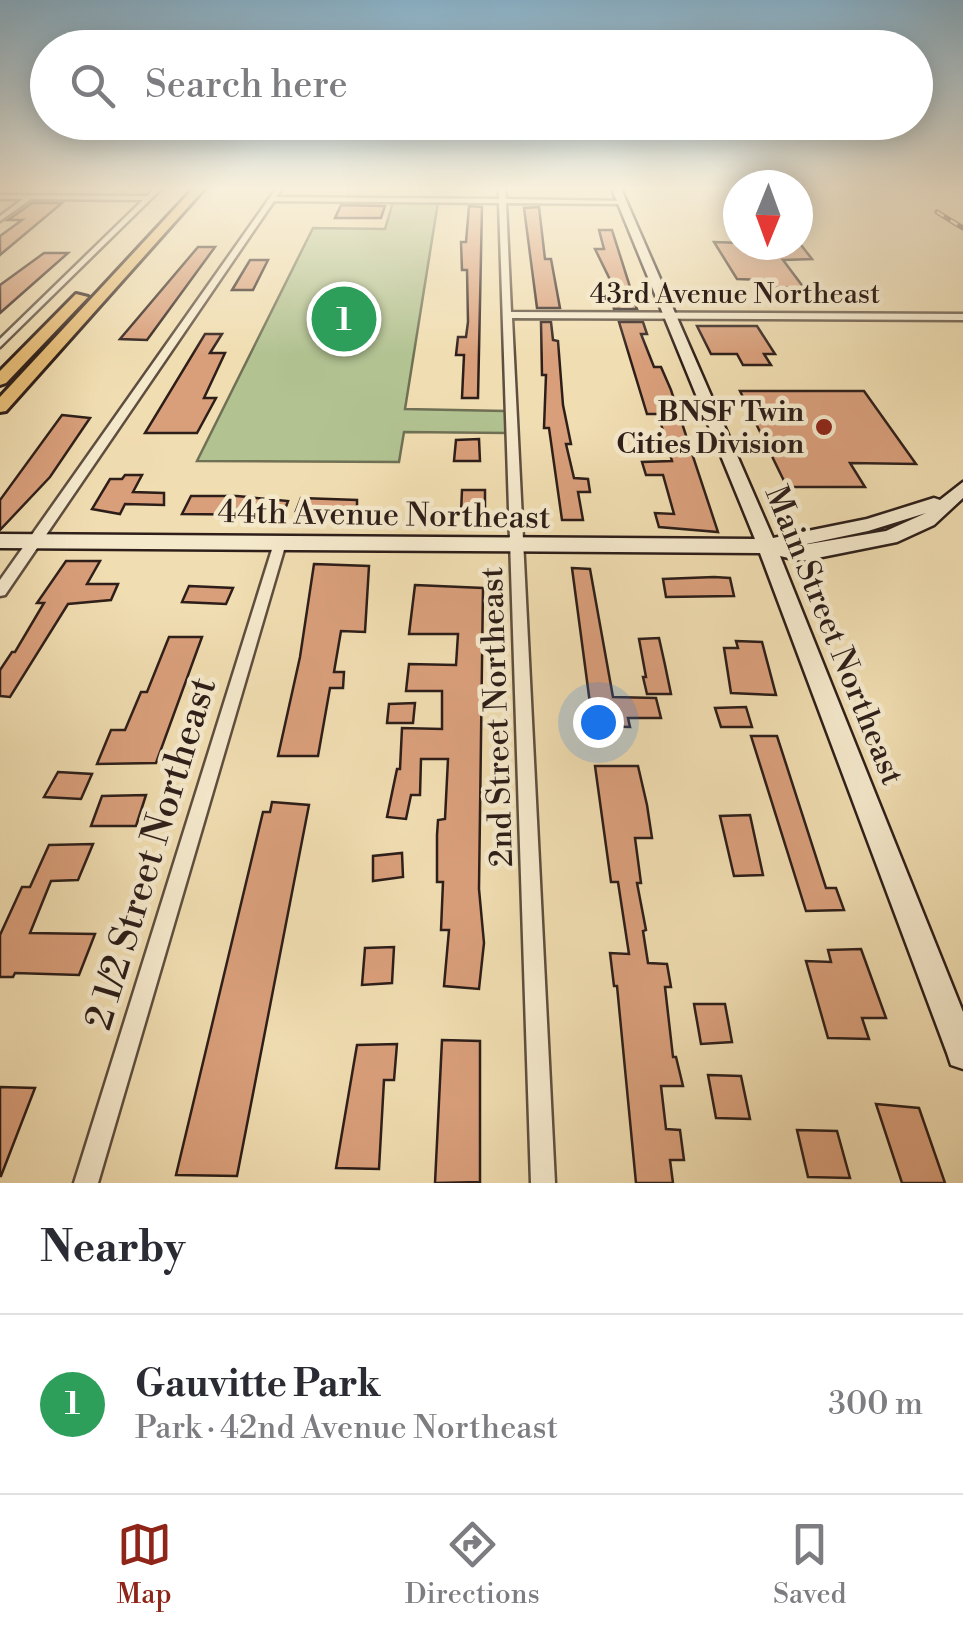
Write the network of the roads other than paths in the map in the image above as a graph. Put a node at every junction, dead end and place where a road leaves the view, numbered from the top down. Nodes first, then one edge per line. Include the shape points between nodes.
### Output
1 (102, 244) edge
2 (131, 244) edge
3 (148, 244) edge
4 (239, 244) edge
5 (504, 244) edge
6 (638, 244) edge
7 (507, 315) junction
8 (668, 316) junction
9 (963, 317) edge
10 (0, 344) edge
11 (0, 380) edge
12 (0, 407) edge
13 (959, 492) edge
14 (0, 541) edge
15 (33, 541) junction
16 (280, 543) junction
17 (516, 545) junction
18 (768, 546) junction
19 (0, 591) edge
20 (963, 1053) edge
21 (86, 1183) edge
22 (543, 1183) edge

1 - 10 street
2 - 11 main road
3 - 12 main road
4 - 15 street
5 - 7 street, 2nd Street Northeast
6 - 8 street, Main Street Northeast
7 - 8 street, 43rd Avenue Northeast
7 - 17 street, 2nd Street Northeast
8 - 9 street, 43rd Avenue Northeast
8 - 18 street, Main Street Northeast
13 - 18 street, 44th Avenue Northeast via 928,522 890,537 802,554
14 - 15 street, 44th Avenue Northeast
15 - 16 street, 44th Avenue Northeast
15 - 19 street
16 - 17 street, 44th Avenue Northeast
16 - 21 street, 2 1/2 Street Northeast
17 - 18 street, 44th Avenue Northeast
17 - 22 street, 2nd Street Northeast
18 - 20 street, Main Street Northeast

